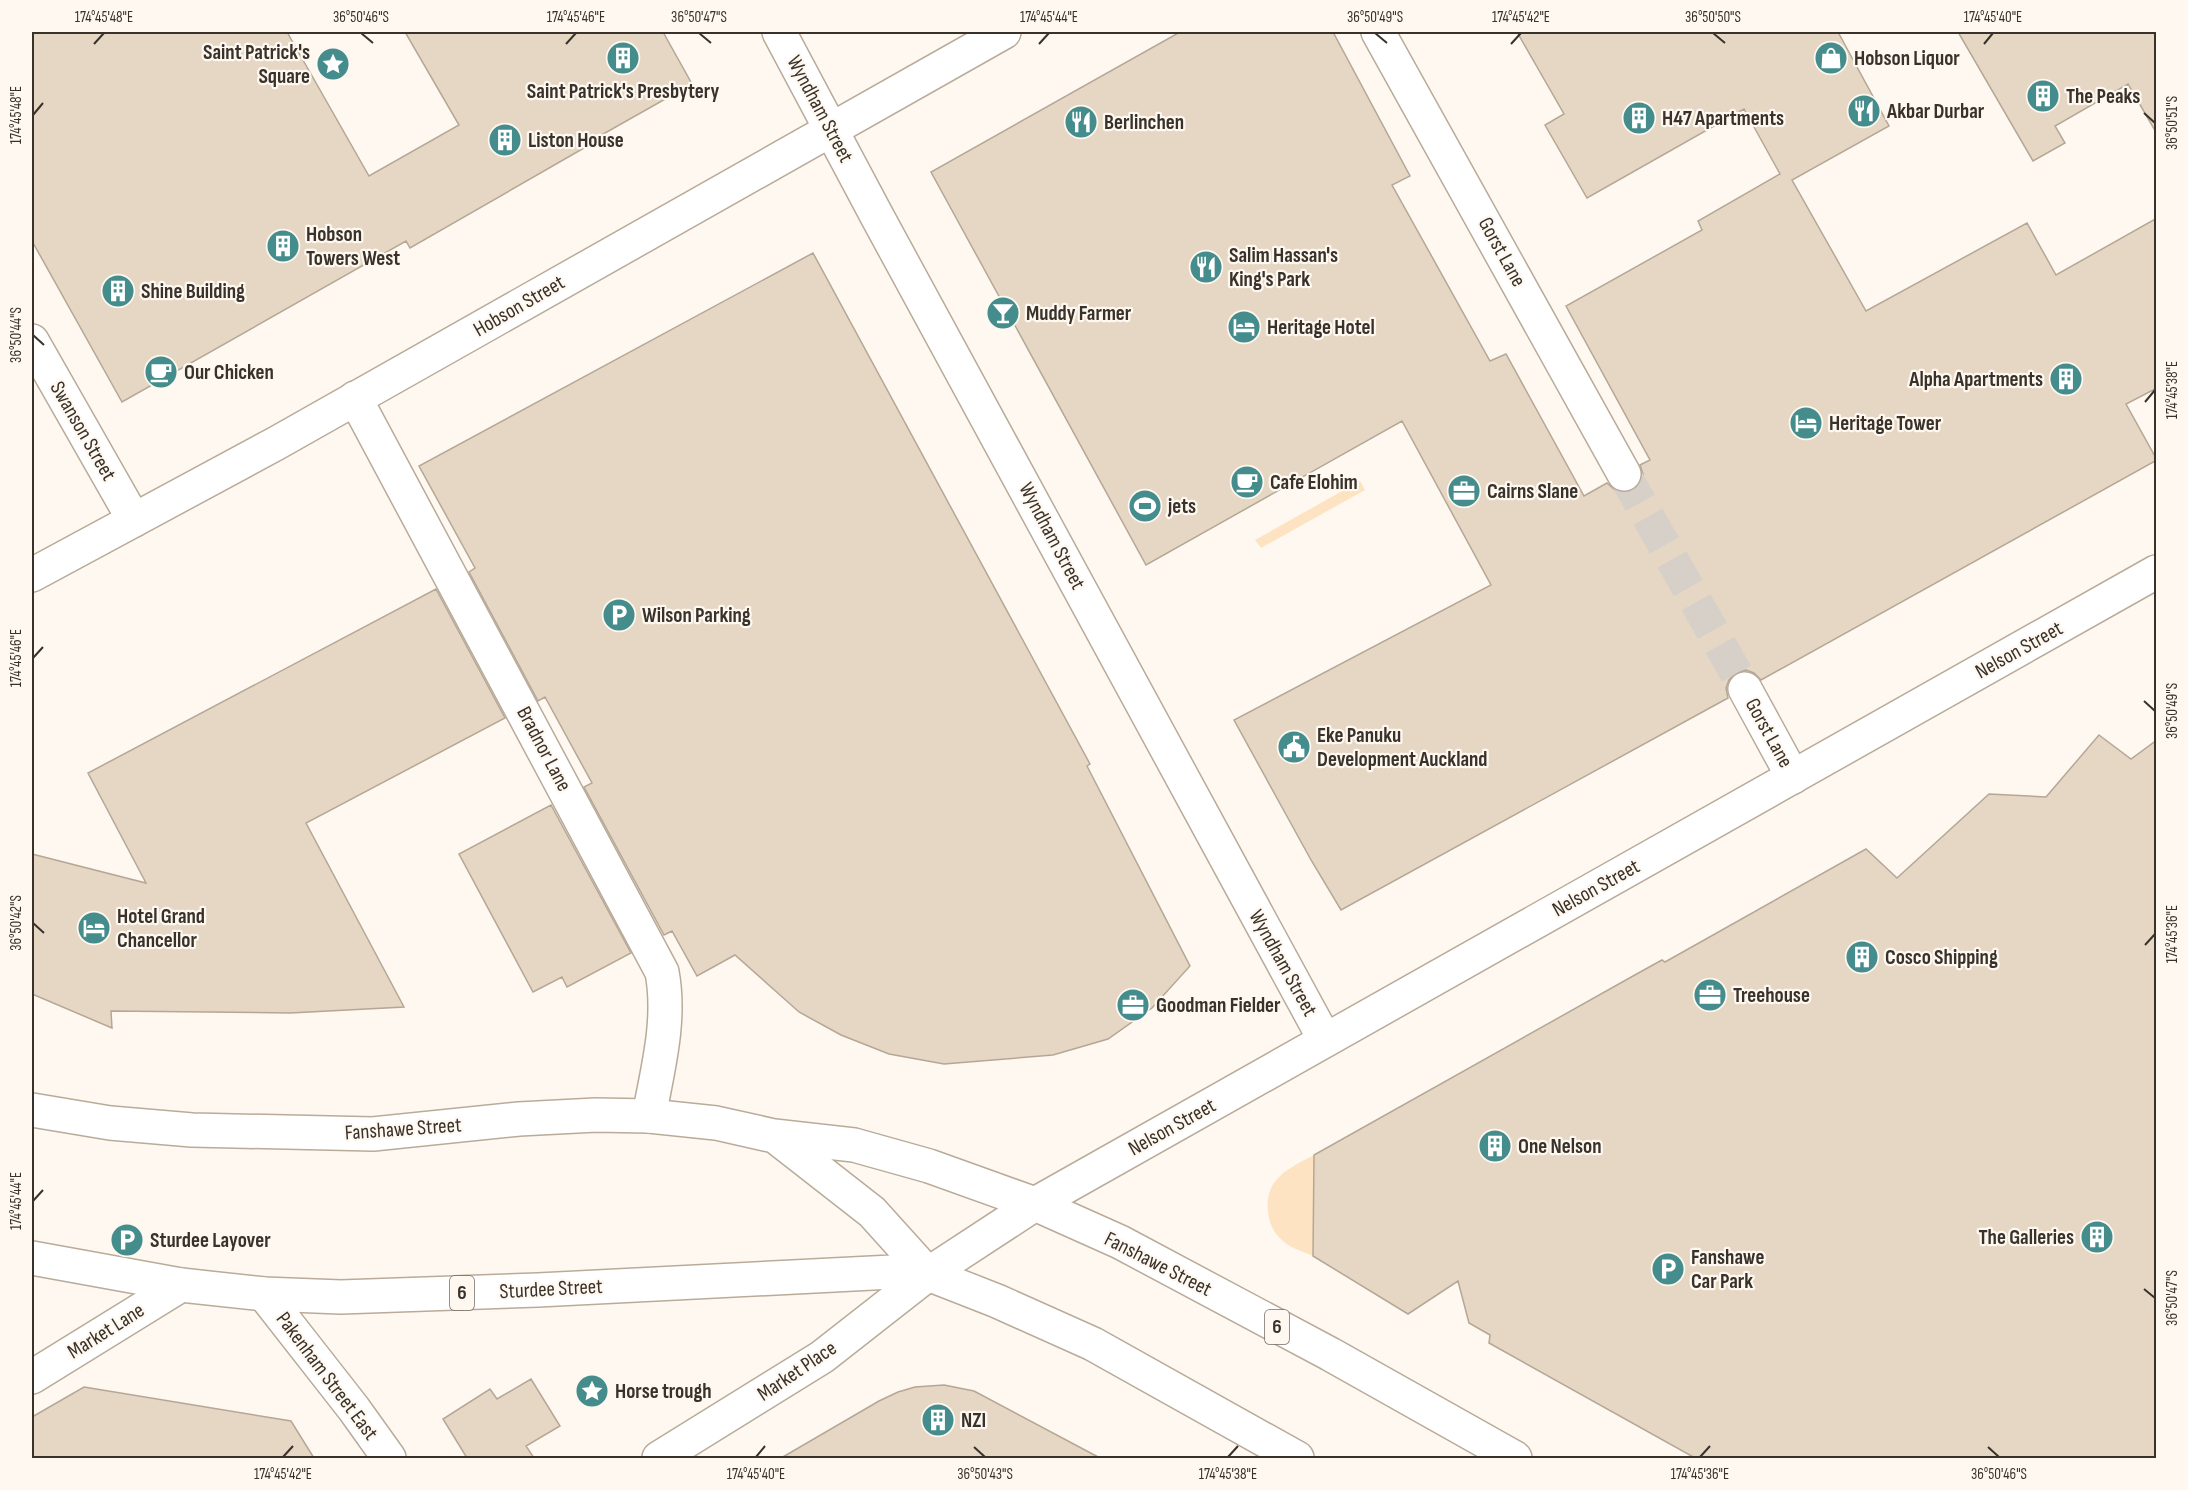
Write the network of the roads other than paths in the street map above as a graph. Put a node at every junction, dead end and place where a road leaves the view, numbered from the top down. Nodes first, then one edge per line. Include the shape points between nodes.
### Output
1 (779, 32) edge
2 (1004, 32) edge
3 (1378, 32) edge
4 (830, 129) junction
5 (32, 341) edge
6 (356, 398) junction
7 (1624, 474) tunnel mouth
8 (134, 520) junction
9 (2157, 572) edge
10 (32, 576) edge
11 (1745, 689) tunnel mouth
12 (1793, 777) junction
13 (1325, 1040) junction
14 (32, 1110) edge
15 (649, 1116) junction
16 (774, 1136) junction
17 (1035, 1204) junction
18 (32, 1258) edge
19 (928, 1274) junction
20 (181, 1285) junction
21 (264, 1294) junction
22 (32, 1377) edge
23 (389, 1458) edge
24 (659, 1458) edge
25 (1297, 1458) edge
26 (1515, 1458) edge

1 - 4 main road, Wyndham Street
2 - 4 main road, Hobson Street
3 - 7 main road, Gorst Lane
4 - 6 main road, Hobson Street
4 - 13 main road, Wyndham Street
5 - 8 main road, Swanson Street
6 - 8 main road, Hobson Street
6 - 15 main road, Bradnor Lane via 662,972 666,1016
8 - 10 main road, Hobson Street
9 - 12 main road, Nelson Street
11 - 12 main road, Gorst Lane
12 - 13 main road, Nelson Street
13 - 17 main road, Nelson Street
14 - 15 main road, Fanshawe Street / 6 via 110,1123 192,1130 373,1134 519,1119
15 - 16 main road, Fanshawe Street / 6 via 716,1123
16 - 17 main road, Fanshawe Street / 6 via 854,1145 929,1166
16 - 19 main road, Fanshawe Street / 6 via 872,1212
17 - 19 main road, Nelson Street
17 - 26 main road, Fanshawe Street / 6 via 1175,1271
18 - 20 main road, Sturdee Street / 6
19 - 21 main road, Sturdee Street / 6 via 892,1272 341,1297
19 - 24 main road, Market Place via 822,1357
19 - 25 main road, Fanshawe Street / 6 via 1093,1344
20 - 21 main road, Sturdee Street / 6
20 - 22 main road, Market Lane
21 - 23 main road, Pakenham Street East

